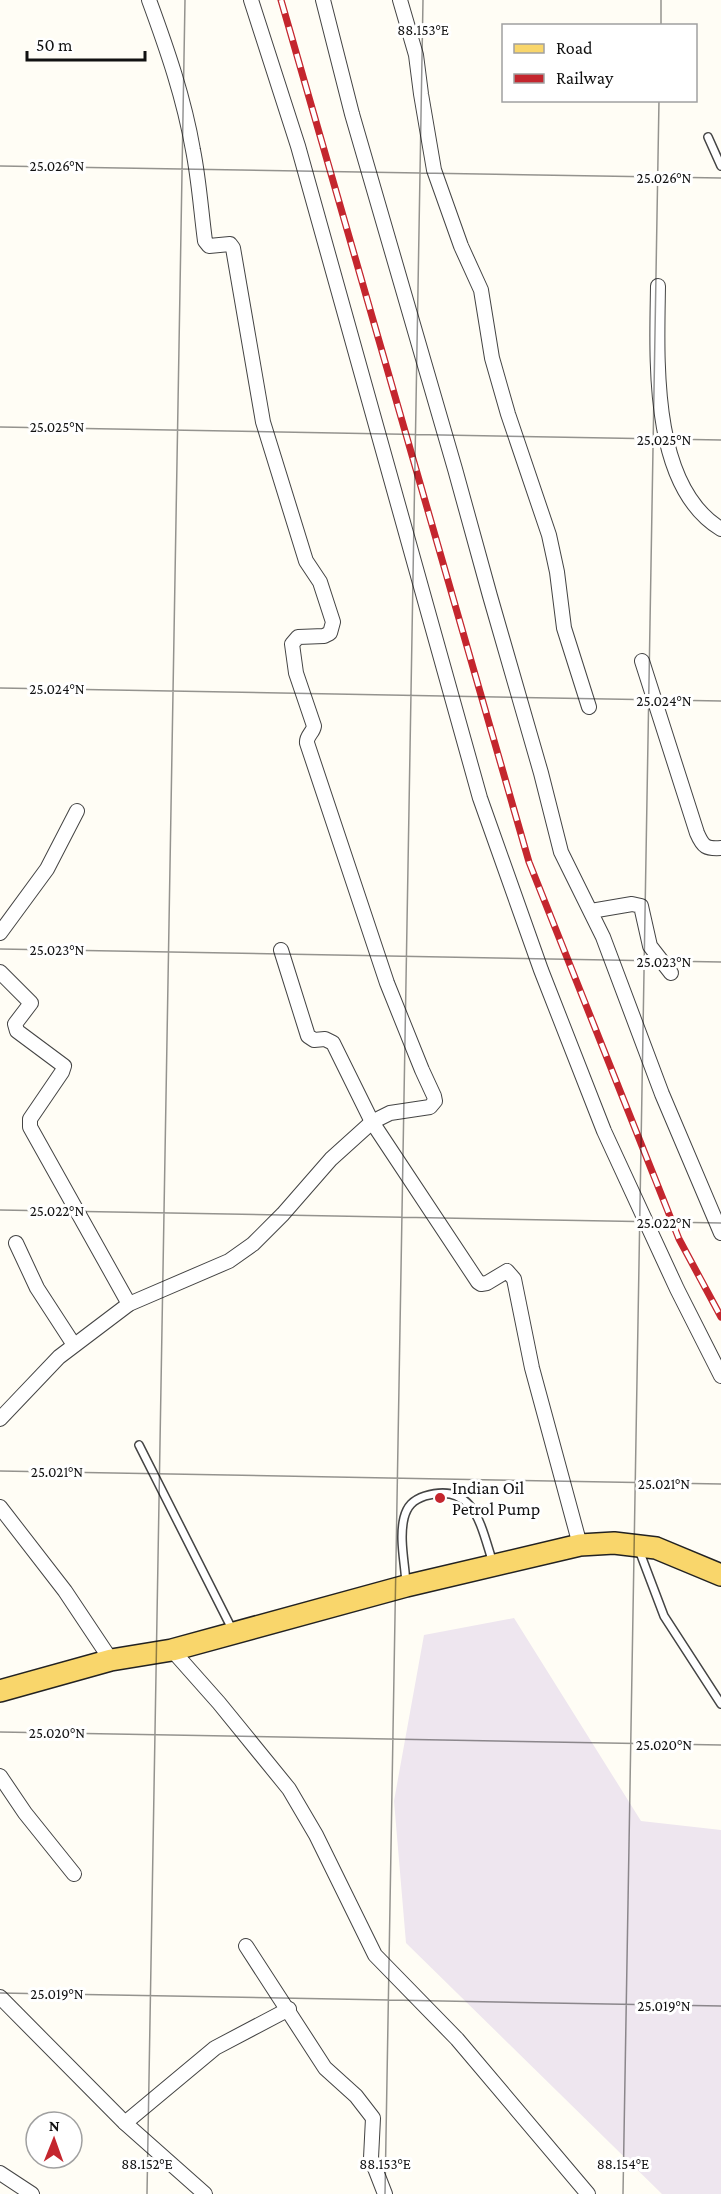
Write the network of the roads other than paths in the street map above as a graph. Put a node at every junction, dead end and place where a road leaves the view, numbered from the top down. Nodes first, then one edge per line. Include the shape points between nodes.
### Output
1 (149, 0) edge
2 (251, 0) edge
3 (323, 0) edge
4 (400, 0) edge
5 (708, 137) dead end
6 (721, 166) edge
7 (658, 286) dead end
8 (721, 529) edge
9 (642, 661) dead end
10 (588, 707) dead end
11 (77, 811) dead end
12 (721, 848) edge
13 (591, 911) junction
14 (0, 933) edge
15 (281, 950) dead end
16 (0, 972) edge
17 (671, 973) dead end
18 (372, 1122) junction
19 (721, 1233) edge
20 (16, 1243) dead end
21 (129, 1304) junction
22 (74, 1345) junction
23 (721, 1376) edge
24 (0, 1419) edge
25 (139, 1445) dead end
26 (0, 1507) edge
27 (580, 1545) junction
28 (637, 1545) junction
29 (494, 1566) junction
30 (721, 1575) edge
31 (406, 1587) junction
32 (235, 1633) junction
33 (172, 1650) junction
34 (111, 1660) junction
35 (0, 1690) edge
36 (721, 1704) edge
37 (0, 1776) edge
38 (74, 1874) dead end
39 (246, 1946) dead end
40 (0, 1997) edge
41 (289, 2009) junction
42 (125, 2122) junction
43 (0, 2173) edge
44 (32, 2194) edge
45 (205, 2194) edge
46 (385, 2194) edge
47 (588, 2194) edge

1 - 18 street via 184,108 200,188 205,241 209,246 226,243 233,248 263,422 306,561 320,582 333,622 330,633 298,637 292,644 296,673 314,726 307,743 387,983 434,1096 430,1107 390,1113
2 - 23 street via 298,146 480,798 604,1131
3 - 13 street via 561,852
4 - 10 street via 416,55 434,170 481,290 492,358 549,535 564,628
5 - 6 lane
7 - 8 street via 658,370 665,430 685,492 699,511
9 - 12 street via 701,843 708,849
11 - 14 street via 47,869
13 - 17 street via 641,906 650,946
13 - 19 street
15 - 18 street via 308,1036 333,1043
16 - 21 street via 31,1003 15,1024 17,1031 64,1066 30,1119 30,1127
18 - 21 street via 331,1159 267,1232 229,1262
18 - 27 street via 478,1282 487,1284 507,1271 514,1279 532,1368
20 - 22 street via 37,1288
21 - 22 street
22 - 24 street
25 - 32 lane
26 - 34 street via 65,1591
27 - 28 main road
27 - 29 main road
28 - 30 main road via 656,1548
28 - 36 lane via 664,1616
29 - 31 main road
29 - 31 lane via 472,1506 450,1492 436,1493 417,1499 408,1506 404,1517
31 - 32 main road
32 - 33 main road
33 - 34 main road
33 - 47 street via 289,1789 316,1834 375,1955 457,2039
34 - 35 main road
37 - 38 street
39 - 41 street
40 - 42 street
41 - 42 street via 215,2048
41 - 46 street via 325,2068 373,2118 371,2158
42 - 45 street
43 - 44 street

